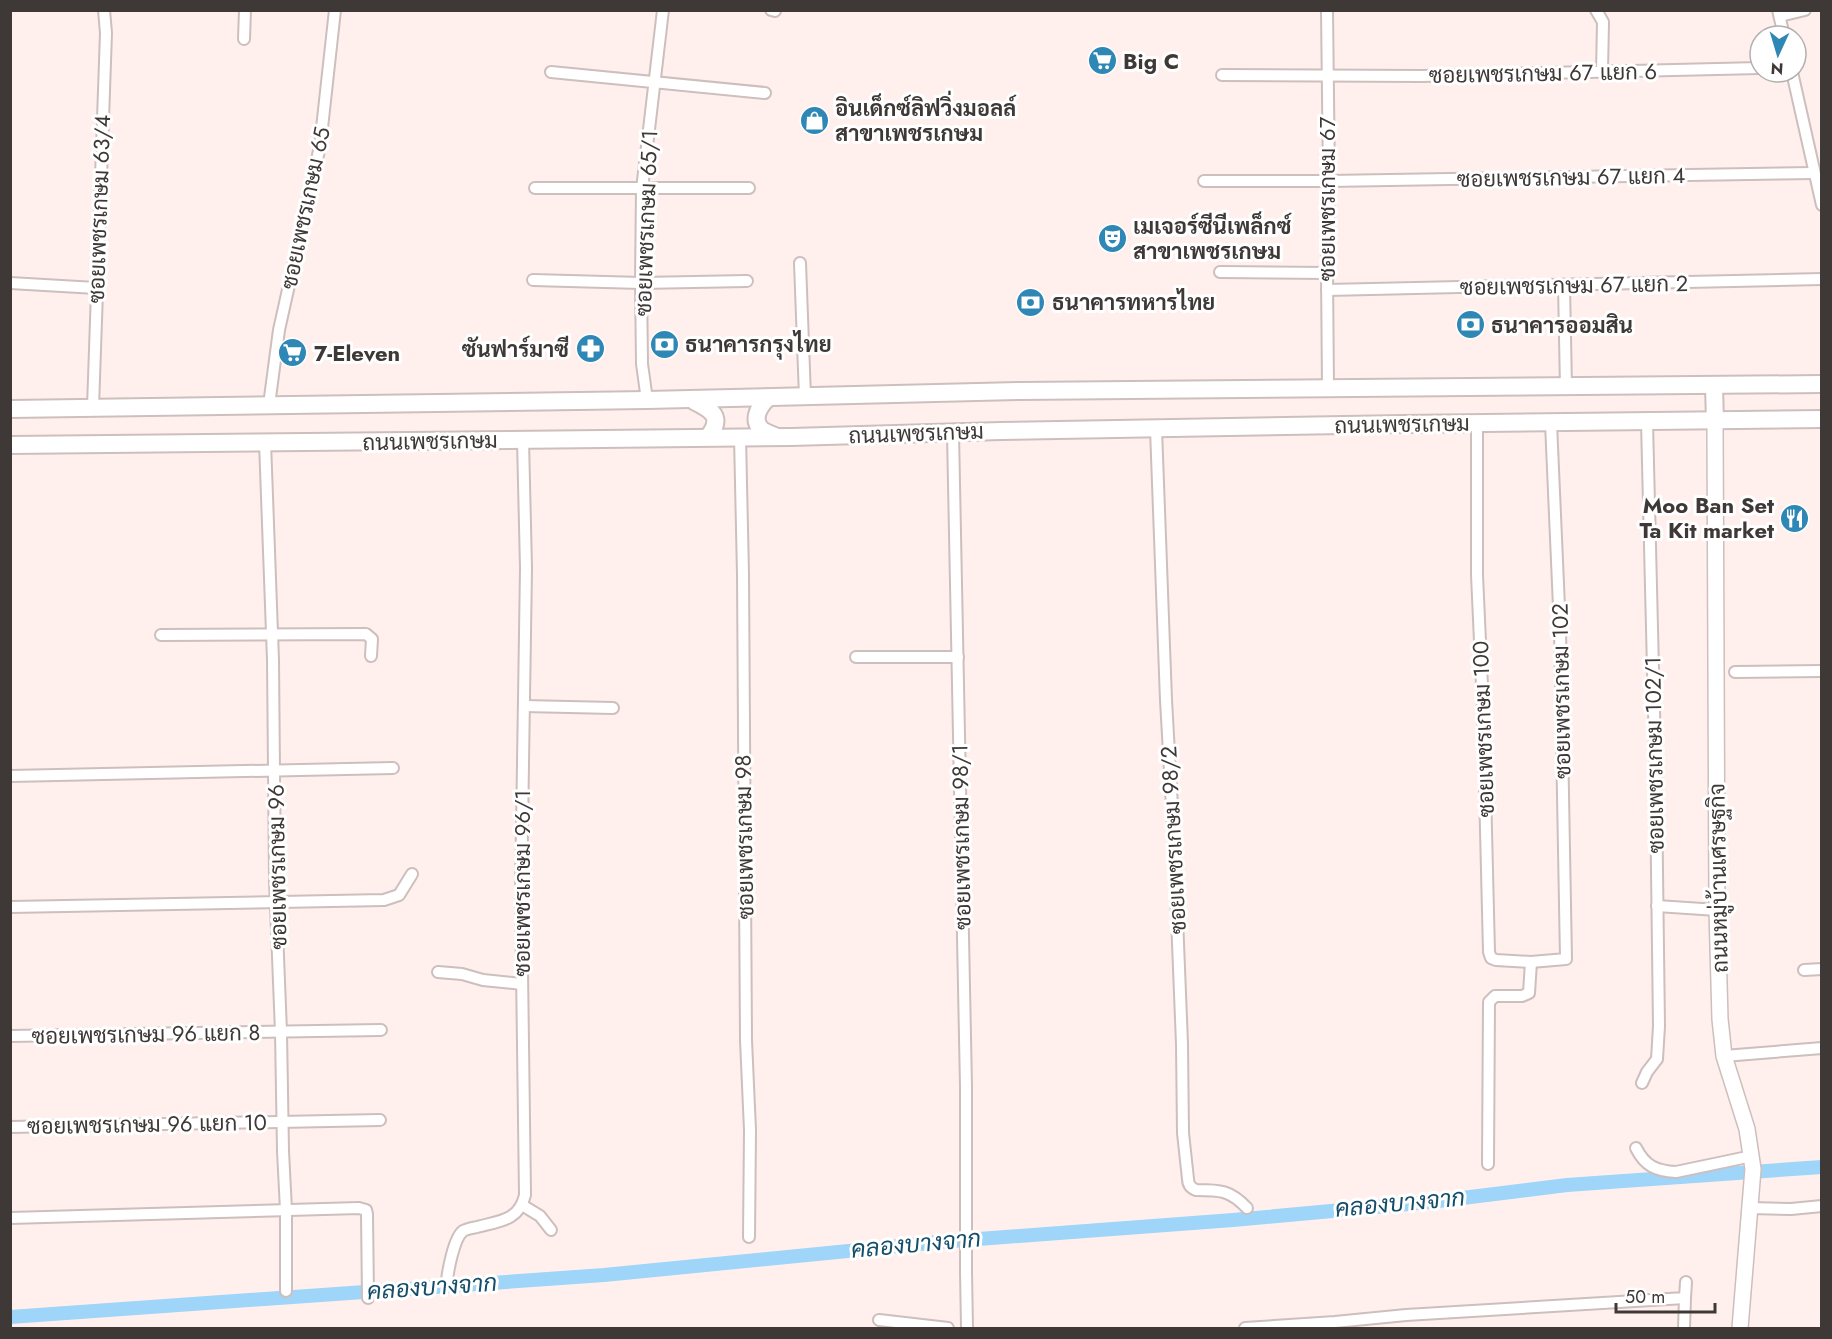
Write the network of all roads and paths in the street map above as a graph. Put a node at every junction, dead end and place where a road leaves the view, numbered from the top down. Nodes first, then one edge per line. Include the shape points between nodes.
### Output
1 (105, 10) edge
2 (244, 10) edge
3 (335, 10) edge
4 (663, 10) edge
5 (1327, 10) edge
6 (1596, 10) edge
7 (1805, 10) edge
8 (1779, 13) edge
9 (244, 39) dead end
10 (1748, 68) edge
11 (551, 72) dead end
12 (1602, 72) junction
13 (1222, 75) dead end
14 (1327, 75) junction
15 (654, 83) junction
16 (1795, 84) edge
17 (765, 93) dead end
18 (1814, 173) junction
19 (1204, 181) dead end
20 (1329, 181) junction
21 (535, 188) dead end
22 (749, 188) dead end
23 (642, 189) junction
24 (1821, 205) edge
25 (800, 263) dead end
26 (1220, 272) dead end
27 (1327, 273) junction
28 (1821, 279) edge
29 (533, 280) dead end
30 (747, 281) dead end
31 (10, 283) edge
32 (641, 283) junction
33 (1564, 285) junction
34 (96, 288) junction
35 (1327, 290) junction
36 (1821, 384) edge
37 (1714, 386) junction
38 (1328, 388) junction
39 (1566, 388) junction
40 (805, 397) junction
41 (768, 398) junction
42 (690, 399) junction
43 (647, 400) junction
44 (269, 405) junction
45 (93, 407) junction
46 (10, 409) edge
47 (1821, 420) edge
48 (1647, 422) junction
49 (1715, 422) junction
50 (1477, 423) junction
51 (1551, 423) junction
52 (1156, 429) junction
53 (953, 433) junction
54 (775, 436) junction
55 (708, 437) junction
56 (740, 437) junction
57 (523, 440) junction
58 (265, 442) junction
59 (10, 445) edge
60 (271, 633) junction
61 (160, 635) dead end
62 (371, 656) dead end
63 (856, 657) dead end
64 (958, 657) junction
65 (1821, 671) edge
66 (1735, 672) dead end
67 (524, 706) junction
68 (614, 708) dead end
69 (393, 768) dead end
70 (275, 770) junction
71 (10, 776) edge
72 (412, 874) dead end
73 (277, 901) junction
74 (1657, 906) junction
75 (10, 907) edge
76 (1717, 910) junction
77 (1566, 960) joint
78 (1531, 962) junction
79 (1821, 969) edge
80 (1804, 970) dead end
81 (438, 972) dead end
82 (522, 984) junction
83 (381, 1030) dead end
84 (282, 1032) junction
85 (10, 1036) edge
86 (1821, 1048) edge
87 (1724, 1056) junction
88 (1642, 1083) dead end
89 (380, 1120) dead end
90 (283, 1121) junction
91 (10, 1128) edge
92 (1636, 1148) dead end
93 (1752, 1163) junction
94 (1488, 1164) dead end
95 (1751, 1202) junction
96 (522, 1205) junction
97 (1821, 1206) edge
98 (1247, 1208) dead end
99 (286, 1210) junction
100 (10, 1218) edge
101 (551, 1230) dead end
102 (749, 1237) dead end
103 (447, 1281) dead end
104 (1686, 1282) dead end
105 (286, 1291) dead end
106 (368, 1298) dead end
107 (1685, 1298) junction
108 (879, 1320) dead end
109 (1245, 1328) edge
110 (948, 1329) edge
111 (968, 1329) edge
112 (1684, 1329) edge
113 (1740, 1329) edge

1 - 34 street, ซอยเพชรเกษม 63/4
2 - 9 street
3 - 44 street, ซอยเพชรเกษม 65 via 320,146 279,330
4 - 15 street, ซอยเพชรเกษม 65/1
5 - 14 street, ซอยเพชรเกษม 67
6 - 12 street via 1603,22
7 - 8 street
10 - 12 street, ซอยเพชรเกษม 67 แยก 6
11 - 15 street
12 - 14 street, ซอยเพชรเกษม 67 แยก 6
13 - 14 street, ซอยเพชรเกษม 67 แยก 6
14 - 20 street, ซอยเพชรเกษม 67
15 - 17 street
15 - 23 street, ซอยเพชรเกษม 65/1
16 - 18 street
18 - 20 street, ซอยเพชรเกษม 67 แยก 4
18 - 24 street
19 - 20 street, ซอยเพชรเกษม 67 แยก 4
20 - 27 street, ซอยเพชรเกษม 67
21 - 23 street
22 - 23 street
23 - 32 street, ซอยเพชรเกษม 65/1
25 - 40 street
26 - 27 street
27 - 35 street, ซอยเพชรเกษม 67
28 - 33 street, ซอยเพชรเกษม 67 แยก 2
29 - 32 street
30 - 32 street
31 - 34 street
32 - 43 street, ซอยเพชรเกษม 65/1 via 642,364
33 - 35 street, ซอยเพชรเกษม 67 แยก 2
33 - 39 street
34 - 45 street, ซอยเพชรเกษม 63/4
35 - 38 street, ซอยเพชรเกษม 67
36 - 37 main road, ถนนเพชรเกษม
37 - 39 main road, ถนนเพชรเกษม
37 - 49 main road
38 - 39 main road, ถนนเพชรเกษม
38 - 40 main road, ถนนเพชรเกษม
40 - 41 main road, ถนนเพชรเกษม
41 - 42 main road, ถนนเพชรเกษม
41 - 54 main road via 759,408 757,422 762,430
42 - 43 main road, ถนนเพชรเกษม
42 - 55 main road via 711,409 714,415 714,430
43 - 44 main road, ถนนเพชรเกษม
44 - 45 main road, ถนนเพชรเกษม
45 - 46 main road, ถนนเพชรเกษม
47 - 49 main road, ถนนเพชรเกษม
48 - 49 main road, ถนนเพชรเกษม
48 - 51 main road, ถนนเพชรเกษม
48 - 74 street, ซอยเพชรเกษม 102/1
49 - 76 street, ถนนหมู่บ้านเศรษฐกิจ
50 - 51 main road, ถนนเพชรเกษม
50 - 52 main road, ถนนเพชรเกษม
50 - 78 street, ซอยเพชรเกษม 100 via 1489,952 1496,960
51 - 77 street, ซอยเพชรเกษม 102 via 1560,630
52 - 53 main road, ถนนเพชรเกษม
52 - 98 street, ซอยเพชรเกษม 98/2 via 1188,1184 1196,1190 1229,1193
53 - 54 main road, ถนนเพชรเกษม
53 - 64 street, ซอยเพชรเกษม 98/1
54 - 56 main road, ถนนเพชรเกษม
55 - 56 main road, ถนนเพชรเกษม
55 - 57 main road, ถนนเพชรเกษม
56 - 102 street, ซอยเพชรเกษม 98
57 - 58 main road, ถนนเพชรเกษม
57 - 67 street, ซอยเพชรเกษม 96/1
58 - 59 main road, ถนนเพชรเกษม
58 - 60 street, ซอยเพชรเกษม 96
60 - 61 street
60 - 62 street via 366,634 372,639
60 - 70 street, ซอยเพชรเกษม 96
63 - 64 street
64 - 111 street, ซอยเพชรเกษม 98/1
65 - 66 street
67 - 68 street
67 - 82 street, ซอยเพชรเกษม 96/1
69 - 70 street
70 - 71 street
70 - 73 street, ซอยเพชรเกษม 96
72 - 73 street via 403,892 390,899
73 - 75 street
73 - 84 street, ซอยเพชรเกษม 96
74 - 76 street
74 - 88 street, ซอยเพชรเกษม 102/1 via 1658,1052
76 - 87 street, ถนนหมู่บ้านเศรษฐกิจ
77 - 78 street, ซอยเพชรเกษม 100
78 - 94 street via 1529,993 1495,996 1489,1002
79 - 80 street
81 - 82 street
82 - 96 street, ซอยเพชรเกษม 96/1
83 - 84 street, ซอยเพชรเกษม 96 แยก 8
84 - 85 street, ซอยเพชรเกษม 96 แยก 8
84 - 90 street, ซอยเพชรเกษม 96
86 - 87 street
87 - 93 street, ถนนหมู่บ้านเศรษฐกิจ via 1747,1129
89 - 90 street, ซอยเพชรเกษม 96 แยก 10
90 - 91 street, ซอยเพชรเกษม 96 แยก 10
90 - 99 street, ซอยเพชรเกษม 96
92 - 93 street via 1645,1163 1668,1172
93 - 95 street, ถนนหมู่บ้านเศรษฐกิจ
95 - 97 street via 1791,1209
95 - 113 street, ถนนหมู่บ้านเศรษฐกิจ
96 - 101 street via 540,1216
96 - 103 street via 509,1217 464,1230
99 - 100 street
99 - 105 street, ซอยเพชรเกษม 96
99 - 106 street via 366,1210
104 - 107 street
107 - 109 street
107 - 112 street
108 - 110 street

